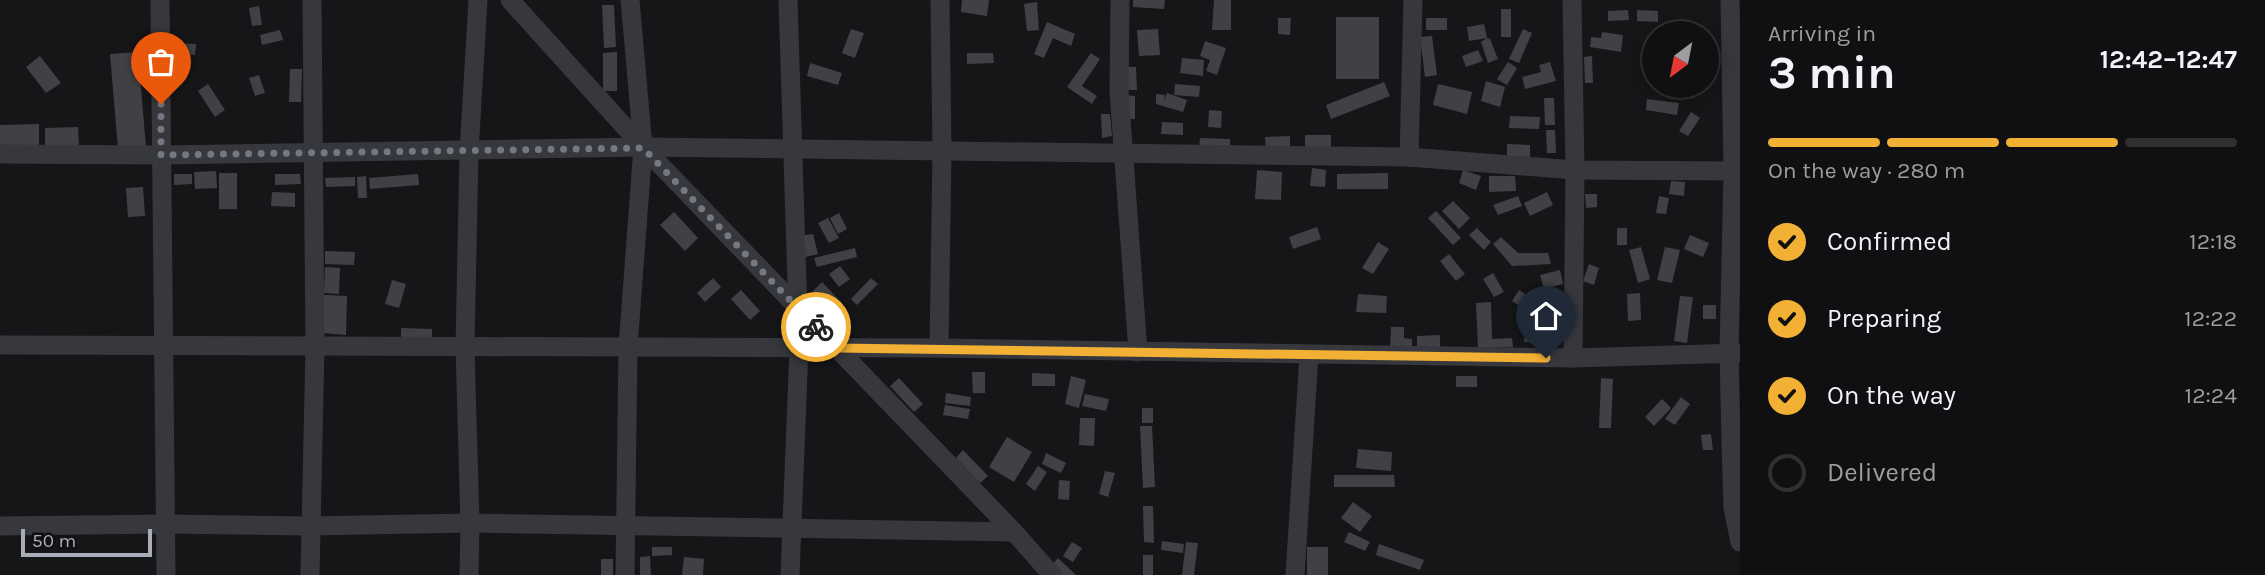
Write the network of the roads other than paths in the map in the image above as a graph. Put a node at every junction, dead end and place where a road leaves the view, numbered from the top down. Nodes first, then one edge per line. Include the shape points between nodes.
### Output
1 (160, 0) edge
2 (312, 0) edge
3 (478, 0) edge
4 (510, 0) edge
5 (630, 0) edge
6 (788, 0) edge
7 (940, 0) edge
8 (1120, 0) edge
9 (1413, 0) edge
10 (1572, 0) edge
11 (1730, 0) edge
12 (643, 148) junction
13 (794, 151) junction
14 (942, 151) junction
15 (315, 152) junction
16 (469, 152) junction
17 (0, 153) edge
18 (1122, 154) junction
19 (161, 155) junction
20 (1409, 157) junction
21 (1575, 170) junction
22 (1737, 171) edge
23 (798, 307) junction
24 (0, 345) edge
25 (163, 346) junction
26 (315, 346) junction
27 (465, 347) junction
28 (628, 347) junction
29 (799, 347) junction
30 (836, 348) junction
31 (939, 348) junction
32 (1138, 352) junction
33 (1735, 353) edge
34 (1309, 355) junction
35 (1573, 358) junction
36 (470, 523) junction
37 (166, 524) junction
38 (0, 526) edge
39 (310, 526) junction
40 (626, 527) junction
41 (790, 529) junction
42 (1014, 533) junction
43 (1740, 542) edge
44 (166, 575) edge
45 (310, 575) edge
46 (468, 575) edge
47 (625, 575) edge
48 (790, 575) edge
49 (1052, 575) edge
50 (1295, 575) edge

1 - 19 street
2 - 15 street
3 - 16 street
4 - 12 street
5 - 12 street
6 - 13 street
7 - 14 street
8 - 18 street
9 - 20 street
10 - 21 street
11 - 22 street
12 - 13 street
12 - 16 street
12 - 23 street
12 - 28 street
13 - 14 street
13 - 23 street
14 - 18 street
14 - 31 street
15 - 16 street
15 - 19 street
15 - 26 street
16 - 27 street
17 - 19 street
18 - 20 street
18 - 32 street
19 - 25 street
20 - 21 street
21 - 22 street
21 - 35 street
22 - 33 street
23 - 29 street
23 - 30 street
24 - 25 street
25 - 26 street
25 - 37 street
26 - 27 street
26 - 39 street
27 - 28 street
27 - 36 street
28 - 29 street
28 - 40 street
29 - 30 street
29 - 41 street
30 - 31 street
30 - 42 street
31 - 32 street
32 - 34 street
33 - 35 street
33 - 43 street via 1733,508
34 - 35 street
34 - 50 street
36 - 39 street
36 - 40 street
36 - 46 street
37 - 38 street
37 - 39 street
37 - 44 street
39 - 45 street
40 - 41 street
40 - 47 street
41 - 42 street
41 - 48 street
42 - 49 street

